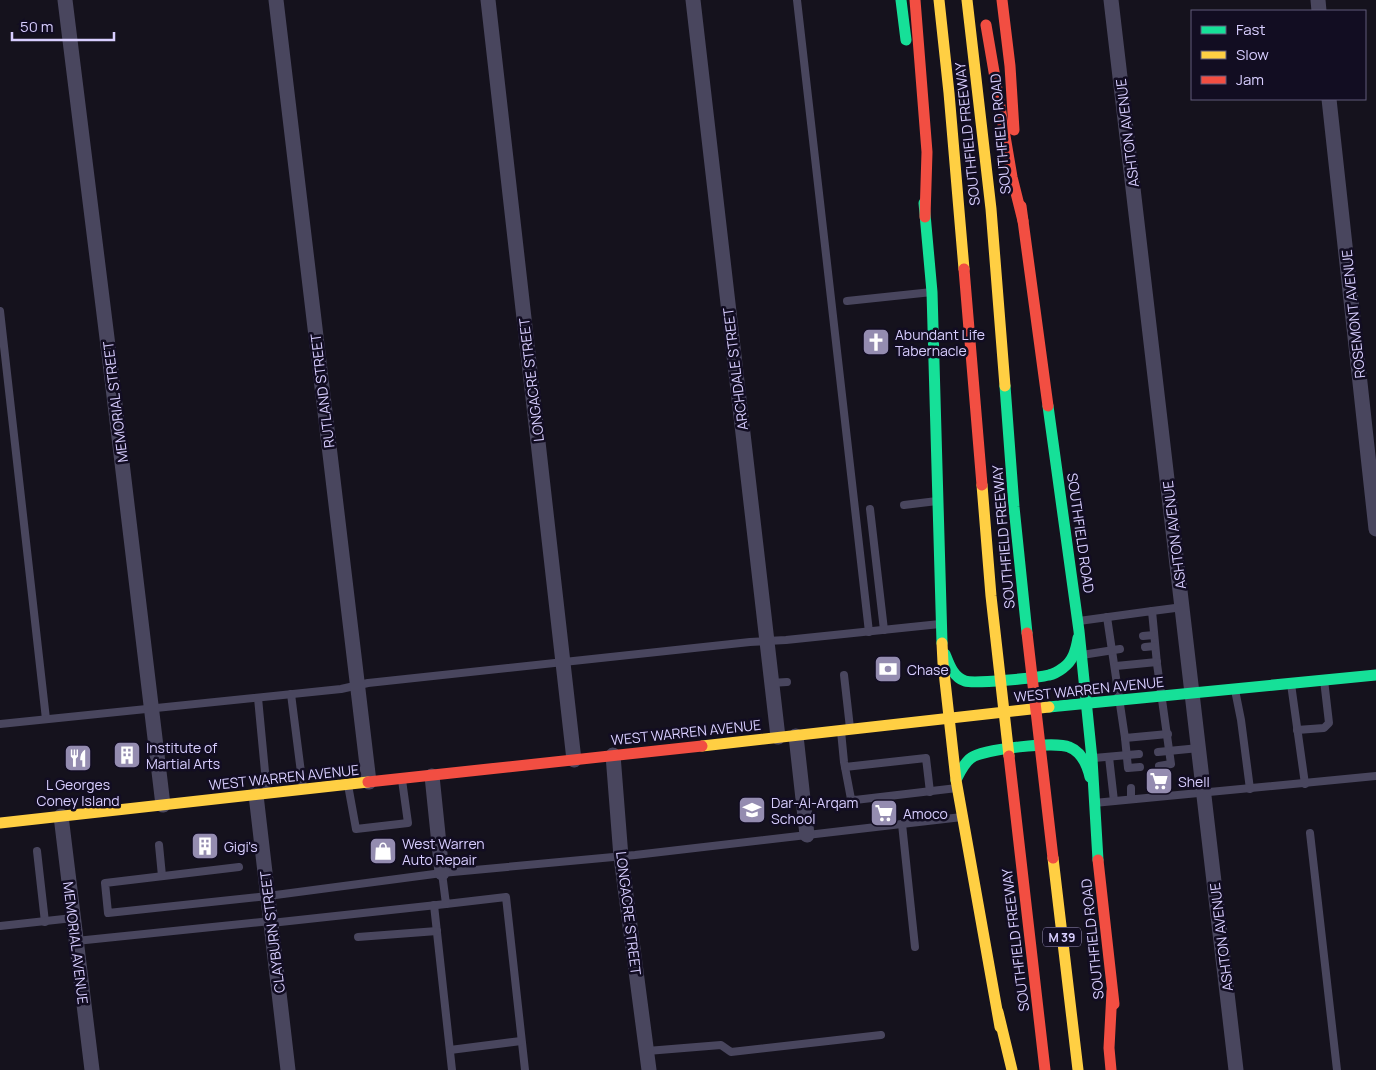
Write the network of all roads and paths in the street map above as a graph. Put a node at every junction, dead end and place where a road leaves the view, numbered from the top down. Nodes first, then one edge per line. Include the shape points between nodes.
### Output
1 (65, 0) edge
2 (276, 0) edge
3 (488, 0) edge
4 (693, 0) edge
5 (797, 0) edge
6 (901, 0) edge
7 (916, 0) edge
8 (939, 0) edge
9 (967, 0) edge
10 (1002, 0) edge
11 (1111, 0) edge
12 (984, 10) dead end
13 (1329, 100) edge
14 (926, 217) junction
15 (1023, 221) junction
16 (932, 292) junction
17 (847, 301) dead end
18 (0, 311) edge
19 (939, 500) junction
20 (904, 505) dead end
21 (870, 509) dead end
22 (1376, 528) edge
23 (1183, 607) junction
24 (1152, 611) junction
25 (1107, 617) junction
26 (942, 624) junction
27 (1078, 626) junction
28 (884, 630) junction
29 (868, 632) junction
30 (1154, 635) junction
31 (1143, 636) dead end
32 (1119, 638) dead end
33 (1110, 639) junction
34 (767, 641) junction
35 (1155, 646) junction
36 (1145, 647) dead end
37 (943, 650) junction
38 (1116, 650) junction
39 (1082, 655) junction
40 (1157, 662) junction
41 (563, 663) junction
42 (1116, 666) junction
43 (844, 675) dead end
44 (1376, 675) edge
45 (1324, 680) junction
46 (787, 682) dead end
47 (771, 683) junction
48 (1291, 684) junction
49 (357, 686) junction
50 (1235, 690) junction
51 (291, 694) junction
52 (1193, 694) junction
53 (1163, 696) junction
54 (258, 698) junction
55 (1121, 700) junction
56 (1081, 704) junction
57 (151, 708) junction
58 (46, 719) junction
59 (949, 719) junction
60 (0, 724) edge
61 (1297, 730) junction
62 (845, 731) junction
63 (1168, 734) junction
64 (796, 736) junction
65 (778, 737) junction
66 (1126, 738) junction
67 (1199, 748) junction
68 (1170, 751) junction
69 (1158, 752) dead end
70 (1139, 754) dead end
71 (613, 755) junction
72 (1127, 755) junction
73 (1109, 757) junction
74 (1092, 759) junction
75 (574, 760) junction
76 (906, 760) junction
77 (889, 762) junction
78 (872, 764) junction
79 (1159, 766) dead end
80 (845, 767) junction
81 (1140, 767) dead end
82 (907, 769) dead end
83 (890, 771) dead end
84 (873, 773) dead end
85 (432, 776) junction
86 (1376, 776) edge
87 (402, 779) junction
88 (369, 782) junction
89 (956, 784) junction
90 (1304, 784) junction
91 (348, 785) junction
92 (1130, 788) dead end
93 (1250, 789) junction
94 (303, 790) junction
95 (1093, 791) junction
96 (930, 792) junction
97 (262, 794) junction
98 (1204, 794) junction
99 (1132, 799) junction
100 (1114, 801) junction
101 (1094, 803) junction
102 (163, 805) junction
103 (61, 816) junction
104 (962, 817) junction
105 (0, 823) edge
106 (902, 824) junction
107 (1310, 833) dead end
108 (807, 835) junction
109 (159, 845) dead end
110 (37, 851) dead end
111 (622, 857) junction
112 (238, 867) dead end
113 (442, 873) junction
114 (162, 876) junction
115 (268, 896) junction
116 (446, 904) junction
117 (434, 905) junction
118 (73, 918) junction
119 (46, 922) junction
120 (271, 922) junction
121 (0, 926) edge
122 (436, 931) junction
123 (358, 937) dead end
124 (76, 941) junction
125 (915, 947) dead end
126 (1112, 991) junction
127 (998, 1012) junction
128 (881, 1035) dead end
129 (521, 1041) junction
130 (450, 1050) junction
131 (647, 1051) junction
132 (92, 1070) edge
133 (288, 1070) edge
134 (452, 1070) edge
135 (524, 1070) edge
136 (649, 1070) edge
137 (1006, 1070) edge
138 (1012, 1070) edge
139 (1046, 1070) edge
140 (1078, 1070) edge
141 (1111, 1070) edge
142 (1122, 1070) edge
143 (1236, 1070) edge
144 (1337, 1070) edge

1 - 57 street, MEMORIAL STREET
2 - 49 street, RUTLAND STREET
3 - 41 street, LONGACRE STREET
4 - 34 street, ARCHDALE STREET
5 - 29 lane
6 - 14 main road
7 - 14 main road via 927,152
8 - 139 main road, SOUTHFIELD FREEWAY / M 39 via 991,596
9 - 140 main road, SOUTHFIELD FREEWAY / M 39 via 991,209 1027,636
10 - 15 main road, SOUTHFIELD ROAD
11 - 23 street, ASHTON AVENUE
12 - 15 main road via 1012,177
13 - 22 street, ROSEMONT AVENUE
14 - 16 main road
15 - 27 main road, SOUTHFIELD ROAD
16 - 17 lane
16 - 19 main road
18 - 58 lane
19 - 20 lane
19 - 26 main road
21 - 28 lane
23 - 24 lane
23 - 52 street, ASHTON AVENUE
24 - 25 lane
24 - 30 lane
25 - 27 lane
25 - 33 lane
26 - 28 lane
26 - 37 main road
27 - 37 main road via 1072,660 1051,675 964,681 952,672
27 - 39 main road, SOUTHFIELD ROAD
28 - 29 lane
29 - 34 lane
30 - 31 lane
30 - 35 lane
32 - 33 lane
33 - 38 lane
34 - 41 lane
34 - 47 street, ARCHDALE STREET
35 - 36 lane
35 - 40 lane
37 - 59 main road
38 - 39 lane
38 - 42 lane
39 - 56 main road, SOUTHFIELD ROAD
40 - 42 lane
40 - 53 lane
41 - 49 lane
41 - 75 street, LONGACRE STREET
42 - 55 lane
43 - 62 lane
44 - 45 main road, WEST WARREN AVENUE
45 - 48 main road, WEST WARREN AVENUE
45 - 61 lane via 1329,723 1324,728
46 - 47 lane
47 - 65 street, ARCHDALE STREET
48 - 50 main road, WEST WARREN AVENUE
48 - 61 lane
49 - 51 lane
49 - 88 street, RUTLAND STREET
50 - 52 main road, WEST WARREN AVENUE
50 - 93 lane
51 - 54 lane
51 - 94 lane
52 - 53 main road, WEST WARREN AVENUE
52 - 67 street, ASHTON AVENUE
53 - 55 main road, WEST WARREN AVENUE
53 - 63 lane
54 - 57 lane
54 - 97 lane
55 - 56 main road, WEST WARREN AVENUE
55 - 66 lane
56 - 59 main road, WEST WARREN AVENUE
56 - 74 main road, SOUTHFIELD ROAD
57 - 58 lane
57 - 102 street, MEMORIAL STREET
58 - 60 lane
59 - 62 main road, WEST WARREN AVENUE
59 - 89 main road
61 - 90 lane
62 - 64 main road, WEST WARREN AVENUE
62 - 80 lane
63 - 66 lane
63 - 68 lane
64 - 65 main road, WEST WARREN AVENUE
64 - 108 street
65 - 71 main road, WEST WARREN AVENUE
66 - 72 lane
67 - 68 lane
67 - 98 street, ASHTON AVENUE
68 - 69 lane
68 - 79 lane via 1171,764
70 - 72 lane
71 - 75 main road, WEST WARREN AVENUE
71 - 111 street, LONGACRE STREET
72 - 73 lane
72 - 81 lane via 1129,770
73 - 74 lane
73 - 100 lane
74 - 95 main road, SOUTHFIELD ROAD
75 - 85 main road, WEST WARREN AVENUE
76 - 77 lane
76 - 82 lane
76 - 96 lane via 926,758
77 - 78 lane
77 - 83 lane
78 - 80 lane
78 - 84 lane
80 - 96 lane via 852,799 909,791
85 - 87 main road, WEST WARREN AVENUE
85 - 113 street
86 - 90 lane
87 - 88 main road, WEST WARREN AVENUE
87 - 91 lane via 408,823 356,829
88 - 91 main road, WEST WARREN AVENUE
89 - 95 main road via 972,756 1060,744 1072,748 1082,758 1088,767
89 - 96 lane
89 - 104 main road
90 - 93 lane
91 - 94 main road, WEST WARREN AVENUE
92 - 99 lane
93 - 98 lane
94 - 97 main road, WEST WARREN AVENUE
95 - 101 main road, SOUTHFIELD ROAD
97 - 102 main road, WEST WARREN AVENUE
97 - 115 street, CLAYBURN STREET
98 - 99 lane
98 - 143 street, ASHTON AVENUE
99 - 100 lane
100 - 101 lane
101 - 126 main road, SOUTHFIELD ROAD
102 - 103 main road, WEST WARREN AVENUE
103 - 105 main road, WEST WARREN AVENUE
103 - 118 street, MEMORIAL AVENUE
104 - 106 lane
104 - 127 main road
106 - 108 lane
106 - 125 lane
107 - 144 lane
108 - 111 lane
109 - 114 lane
110 - 119 lane
111 - 113 lane
111 - 131 street, LONGACRE STREET
112 - 114 lane
113 - 115 lane
113 - 116 lane
114 - 115 lane via 105,883 108,913
115 - 120 street, CLAYBURN STREET
116 - 117 lane
116 - 129 lane via 506,898
117 - 120 lane
117 - 122 lane
118 - 119 lane
118 - 124 street, MEMORIAL AVENUE
119 - 121 lane
120 - 124 lane
120 - 133 street, CLAYBURN STREET
122 - 123 lane
122 - 130 lane
124 - 132 street, MEMORIAL AVENUE
126 - 141 main road
126 - 142 main road, SOUTHFIELD ROAD
127 - 137 main road
127 - 138 main road
128 - 131 lane via 731,1052 721,1045
129 - 130 lane
129 - 135 lane
130 - 134 lane
131 - 136 street, LONGACRE STREET

